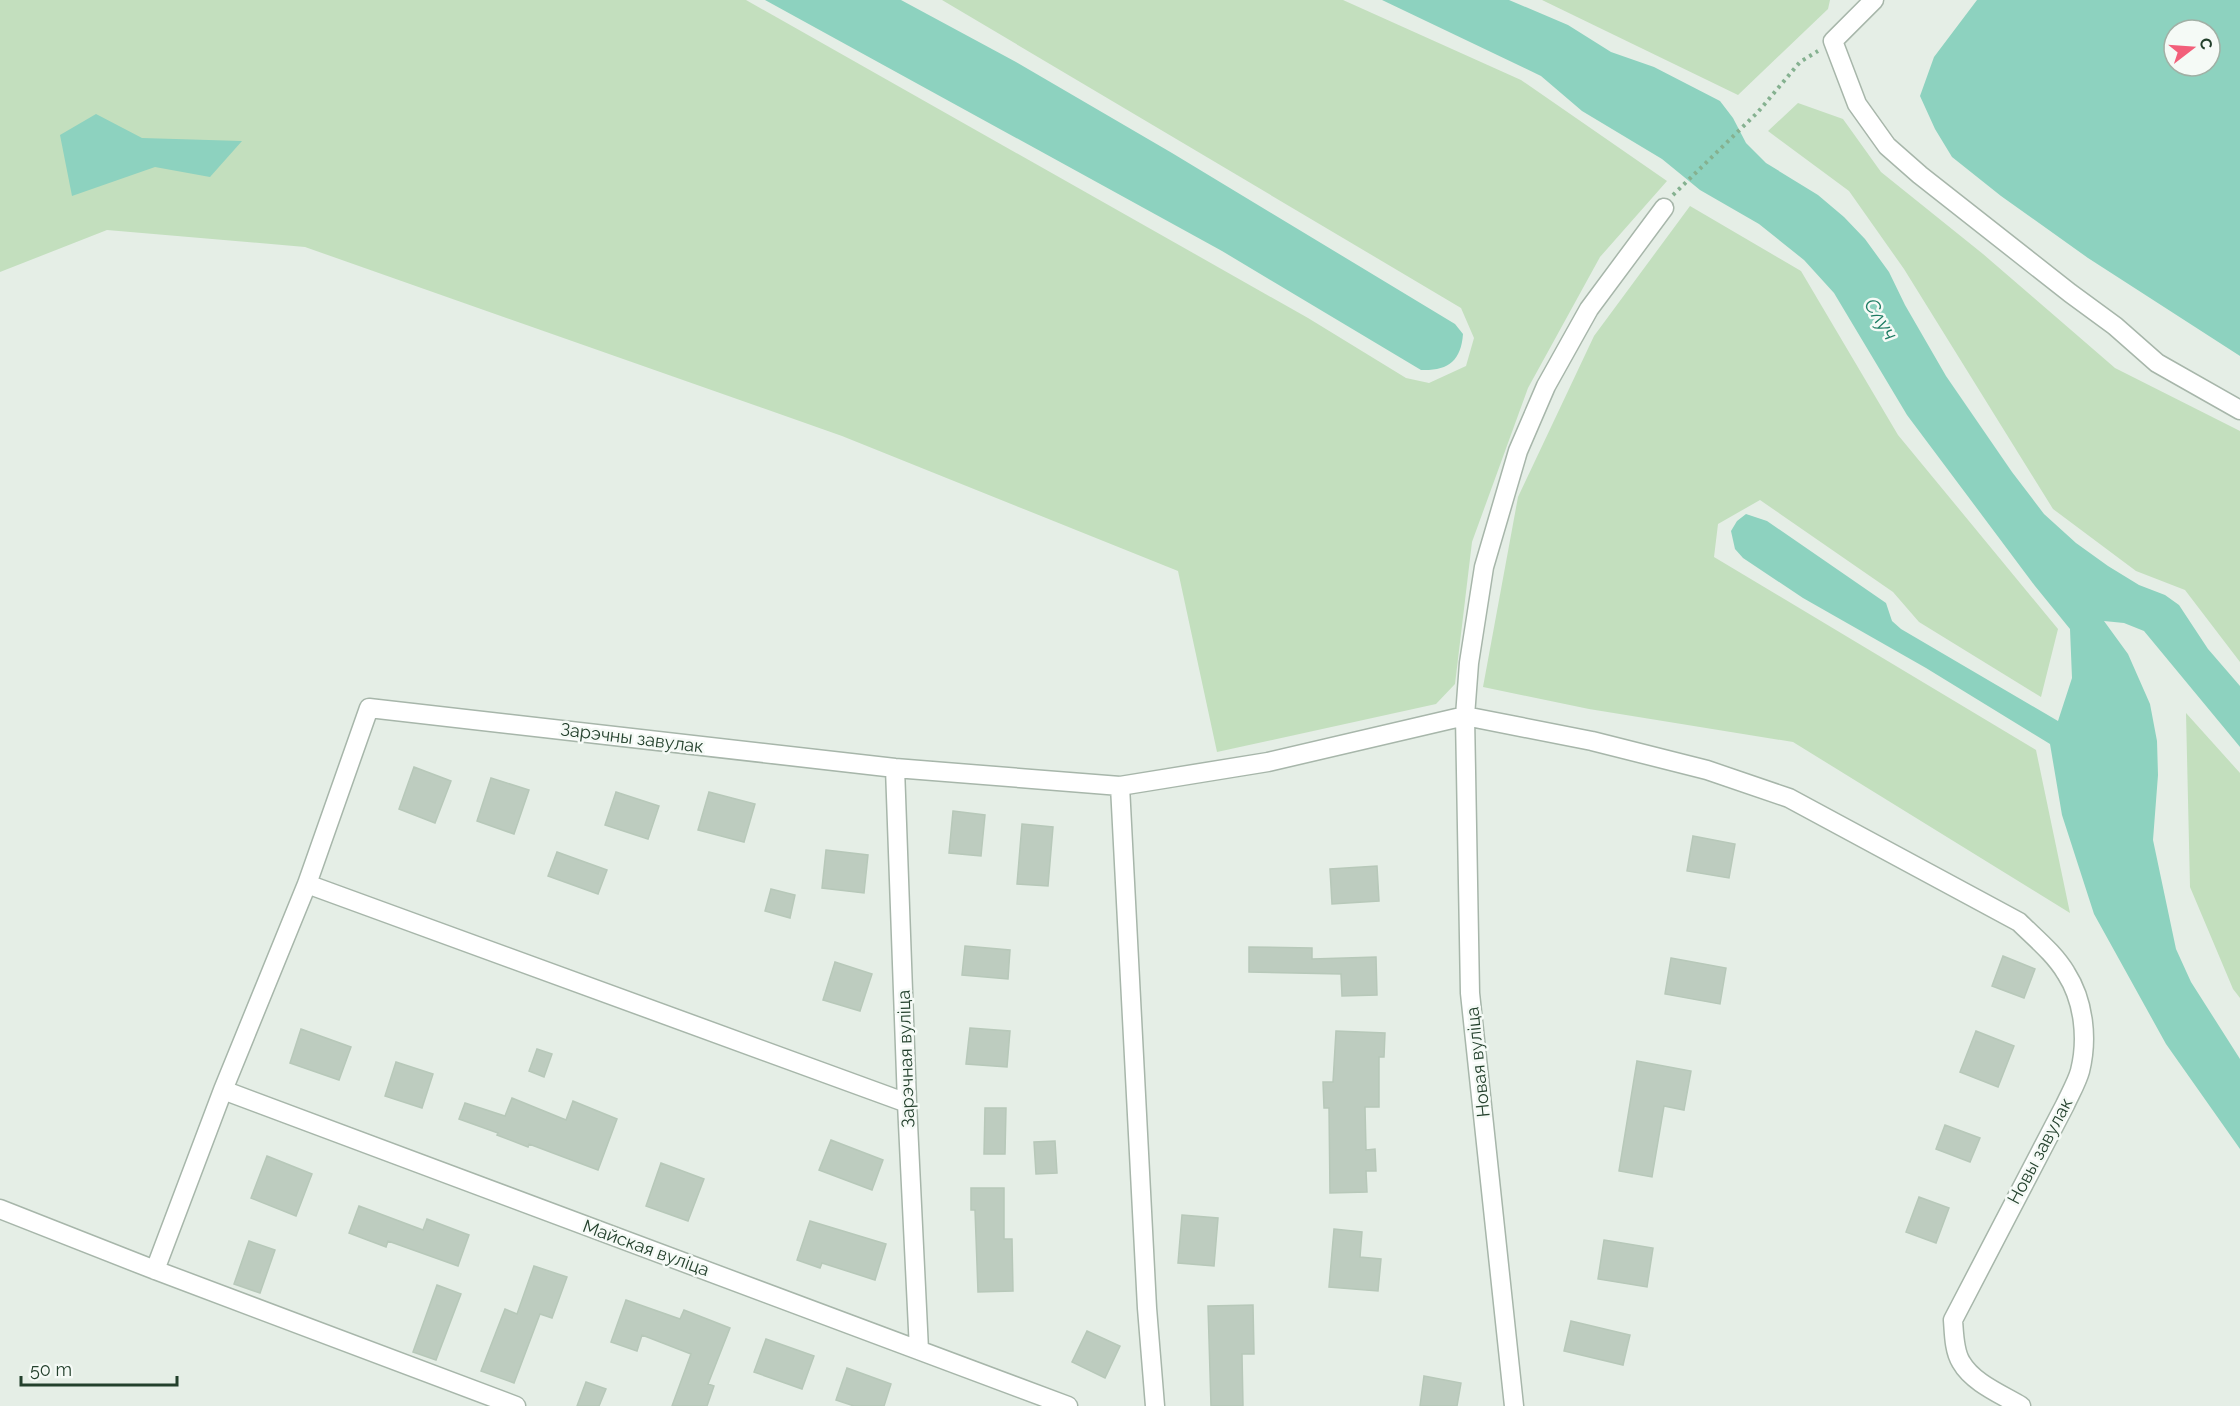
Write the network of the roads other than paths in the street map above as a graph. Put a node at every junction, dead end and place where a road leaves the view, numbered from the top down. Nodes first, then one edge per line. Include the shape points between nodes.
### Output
1 (1874, 0) edge
2 (1664, 208) dead end
3 (2240, 410) edge
4 (1465, 716) junction
5 (895, 768) junction
6 (1120, 786) junction
7 (307, 884) junction
8 (223, 1090) junction
9 (907, 1103) junction
10 (0, 1209) edge
11 (155, 1270) junction
12 (919, 1350) junction
13 (516, 1406) edge
14 (1068, 1406) edge
15 (1155, 1406) edge
16 (1514, 1406) edge
17 (2021, 1406) edge

1 - 3 street via 1833,41 1857,104 1887,146 2157,363
2 - 4 street, Новая вуліца via 1589,309 1546,386 1518,451 1484,567
4 - 6 street, Зарэчны завулак via 1268,762
4 - 16 street, Новая вуліца via 1470,993
4 - 17 street, Новы завулак via 1592,741 1707,770 1789,798 2019,922 2066,973 2083,1021 2079,1071 1953,1320 1959,1361 1972,1375
5 - 6 street, Зарэчны завулак
5 - 7 street, Зарэчны завулак via 369,708
5 - 9 street, Зарэчная вуліца
6 - 15 street
7 - 8 street
7 - 9 street
8 - 11 street
8 - 12 street, Майская вуліца
9 - 12 street, Зарэчная вуліца
10 - 11 street
11 - 13 street
12 - 14 street, Майская вуліца

